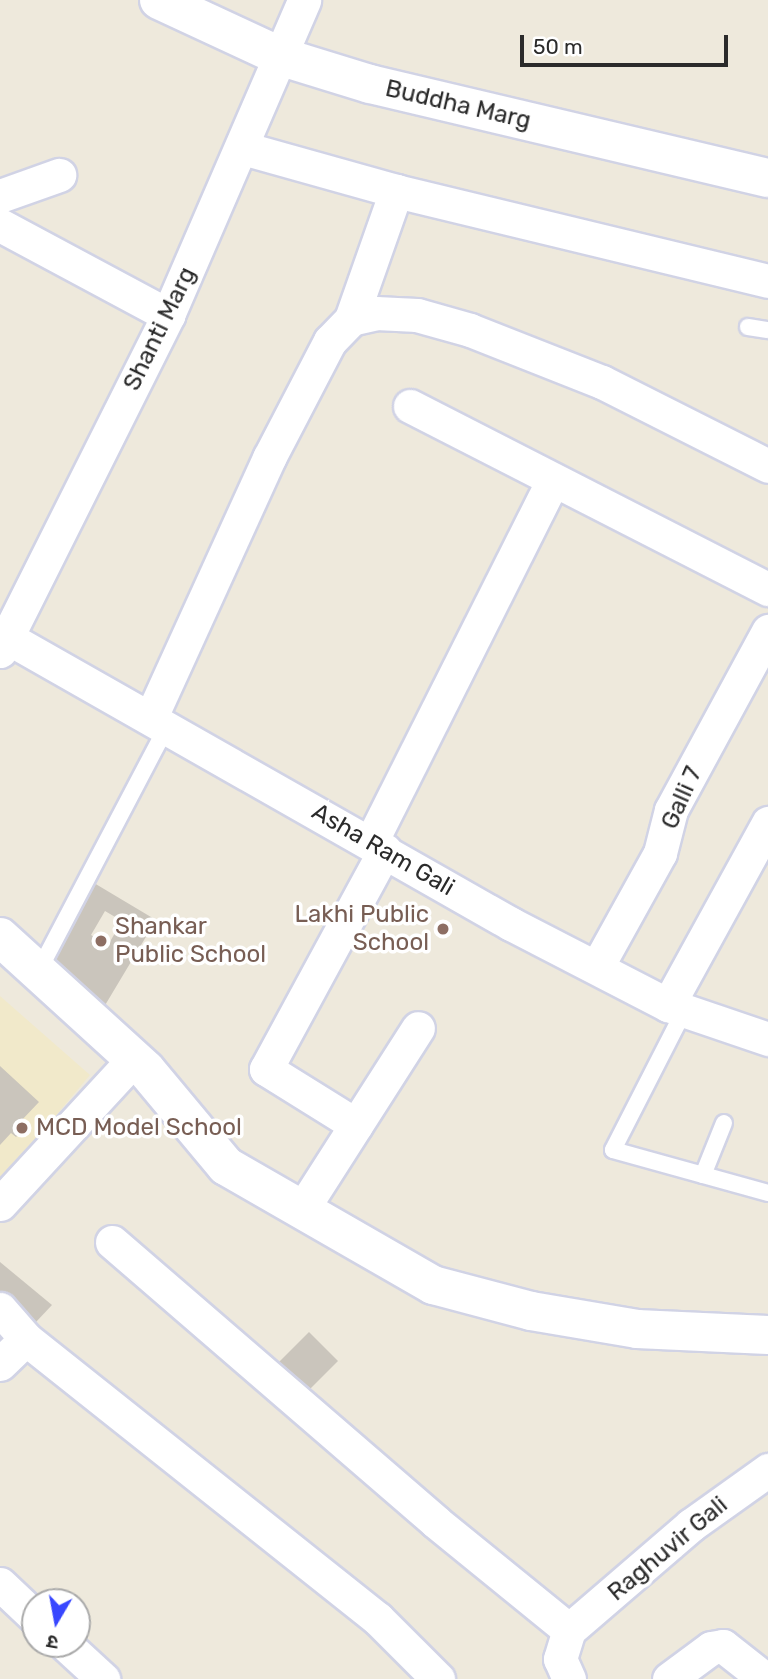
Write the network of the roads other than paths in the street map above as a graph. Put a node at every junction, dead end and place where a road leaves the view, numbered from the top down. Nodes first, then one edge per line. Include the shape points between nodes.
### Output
1 (304, 0) edge
2 (167, 2) edge
3 (282, 57) junction
4 (243, 148) junction
5 (59, 175) dead end
6 (768, 178) edge
7 (396, 191) junction
8 (0, 196) edge
9 (0, 225) edge
10 (768, 281) edge
11 (168, 315) junction
12 (351, 320) junction
13 (748, 327) dead end
14 (768, 330) edge
15 (410, 406) dead end
16 (768, 466) edge
17 (552, 482) junction
18 (768, 589) edge
19 (768, 631) edge
20 (4, 645) edge
21 (159, 721) junction
22 (767, 826) edge
23 (378, 846) junction
24 (0, 937) edge
25 (598, 965) junction
26 (38, 972) junction
27 (676, 1008) junction
28 (418, 1028) dead end
29 (768, 1039) edge
30 (134, 1059) junction
31 (724, 1123) dead end
32 (356, 1125) junction
33 (704, 1175) junction
34 (768, 1193) edge
35 (0, 1205) edge
36 (302, 1211) junction
37 (112, 1242) dead end
38 (0, 1309) edge
39 (768, 1335) edge
40 (26, 1339) junction
41 (0, 1364) edge
42 (768, 1470) edge
43 (0, 1584) edge
44 (21, 1604) edge
45 (569, 1630) junction
46 (80, 1658) edge
47 (103, 1679) edge
48 (438, 1679) edge
49 (569, 1679) edge
50 (669, 1679) edge
51 (765, 1679) edge

1 - 3 street, Shanti Marg
2 - 3 street, Buddha Marg
3 - 4 street, Shanti Marg
3 - 6 street, Buddha Marg via 383,87
4 - 7 street
4 - 11 street, Shanti Marg
5 - 8 street
7 - 10 street
7 - 12 street
9 - 11 street
11 - 20 street, Shanti Marg
12 - 16 street via 376,313 417,315 470,330 602,382
12 - 21 street via 330,341 269,458
13 - 14 lane
15 - 17 street
17 - 18 street
17 - 23 street
19 - 25 street, Galli 7 via 670,810 660,853
20 - 21 street, Asha Ram Gali
21 - 23 street, Asha Ram Gali
21 - 26 lane
22 - 27 street
23 - 25 street, Asha Ram Gali via 511,924
23 - 32 street via 267,1069
24 - 26 street
25 - 27 street, Asha Ram Gali
26 - 30 street
27 - 29 street, Asha Ram Gali
27 - 33 lane via 613,1150
28 - 32 street
30 - 35 street
30 - 36 street via 226,1166
31 - 33 lane
32 - 36 street
33 - 34 lane
36 - 39 street via 433,1285 531,1311 637,1329
37 - 45 street via 436,1522
38 - 40 street
40 - 41 street
40 - 48 street via 378,1619
42 - 45 street, Raghuvir Gali via 691,1525
43 - 44 street
45 - 49 street via 560,1659
46 - 47 street
50 - 51 street via 711,1648 723,1646

